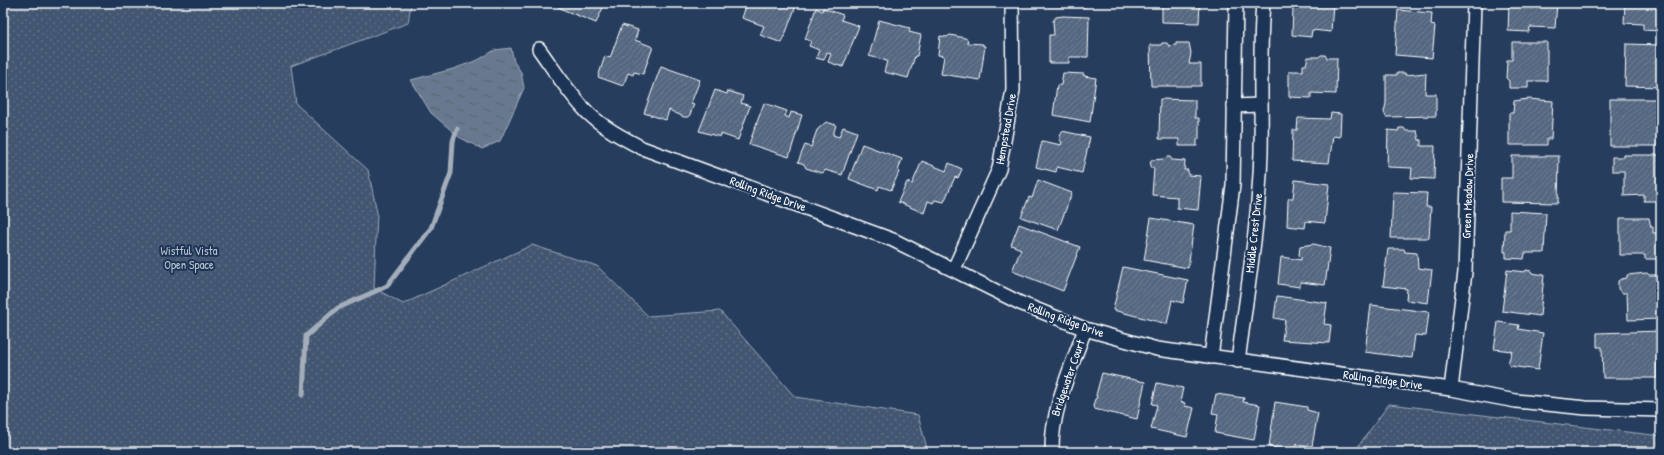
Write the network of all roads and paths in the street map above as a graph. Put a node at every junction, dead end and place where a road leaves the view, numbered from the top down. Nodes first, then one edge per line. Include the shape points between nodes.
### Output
1 (1012, 3) edge
2 (1236, 3) edge
3 (1263, 3) edge
4 (1474, 3) edge
5 (539, 49) dead end
6 (1260, 105) junction
7 (1234, 106) junction
8 (954, 269) junction
9 (1085, 329) junction
10 (1211, 357) junction
11 (1238, 361) junction
12 (1451, 389) junction
13 (1661, 410) edge
14 (1052, 452) edge

1 - 8 street, Hempstead Drive via 1013,90 999,169
2 - 7 street
3 - 6 street, Middle Crest Drive
4 - 12 street, Green Meadow Drive via 1465,272
5 - 8 street, Rolling Ridge Drive via 588,113 616,135 642,148 893,240
6 - 7 street
6 - 11 street, Middle Crest Drive via 1258,210
7 - 10 street via 1231,210
8 - 9 street, Rolling Ridge Drive via 1020,303
9 - 10 street, Rolling Ridge Drive via 1157,349
9 - 14 street, Bridgewater Court via 1060,395 1053,422
10 - 11 street, Rolling Ridge Drive
11 - 12 street, Rolling Ridge Drive
12 - 13 street, Rolling Ridge Drive via 1516,401 1586,408

